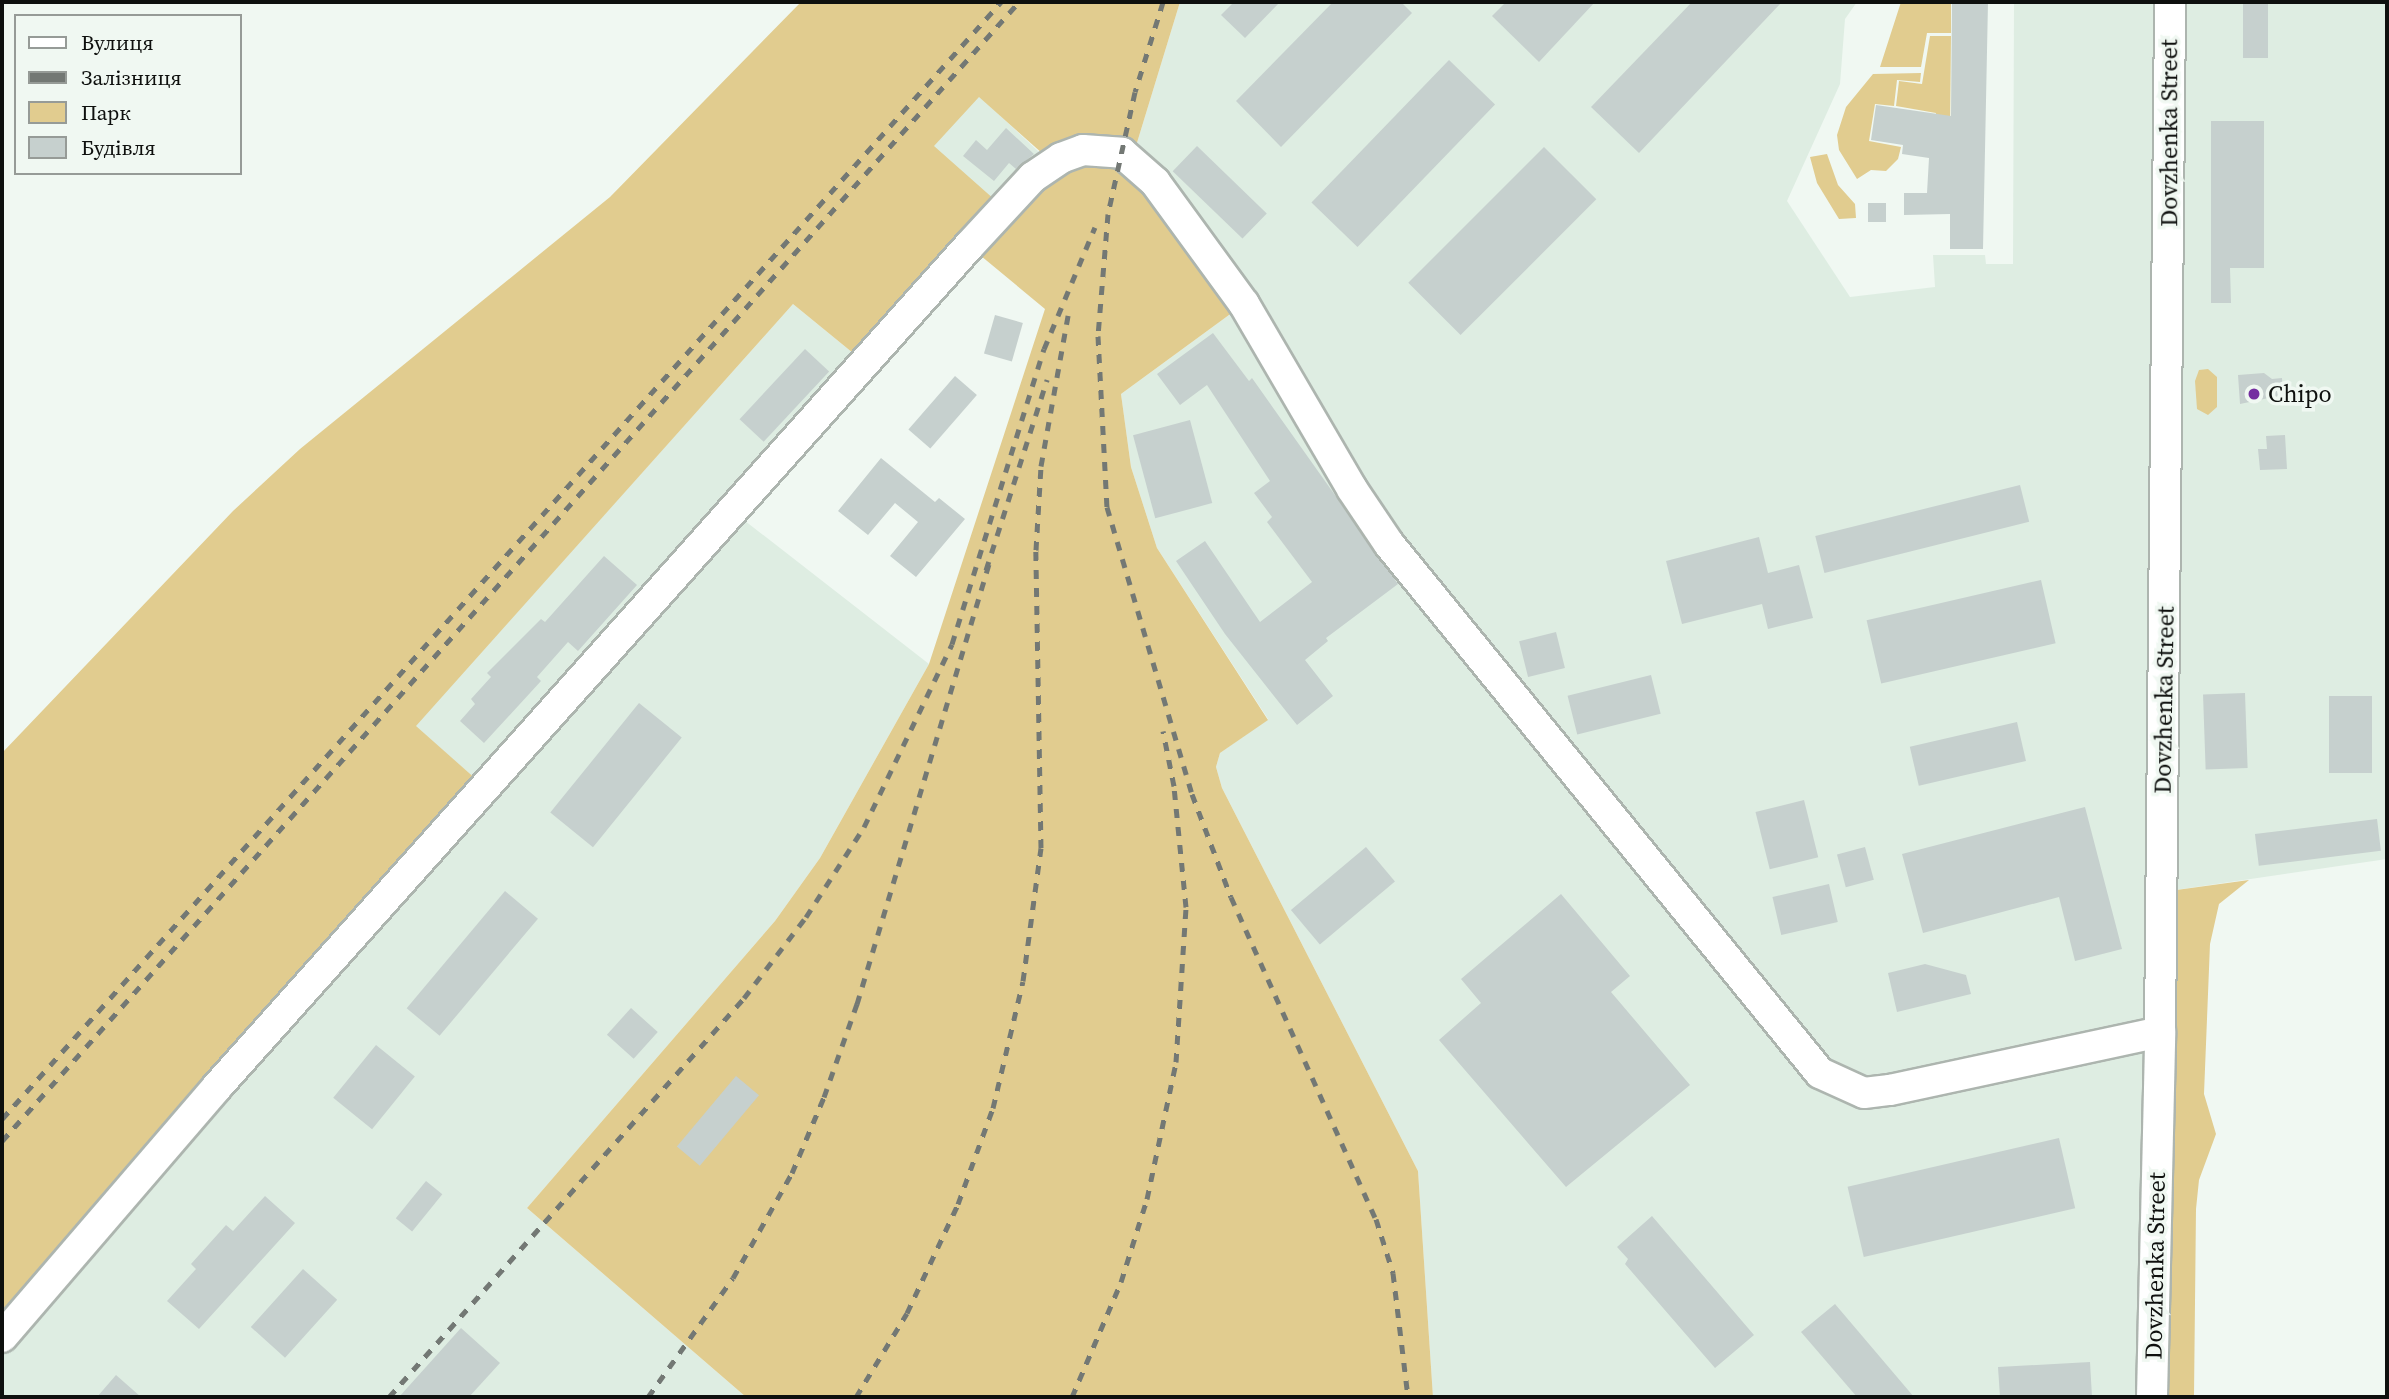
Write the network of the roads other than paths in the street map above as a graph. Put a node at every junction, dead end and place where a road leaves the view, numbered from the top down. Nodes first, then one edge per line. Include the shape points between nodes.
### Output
1 (2170, 2) edge
2 (2160, 1032) junction
3 (2, 1337) edge
4 (2152, 1397) edge

1 - 2 street, Dovzhenka Street
2 - 3 street via 1890,1090 1864,1093 1820,1073 1396,552 1352,489 1244,304 1155,183 1122,153 1083,150 1033,177 969,246 217,1087
2 - 4 street, Dovzhenka Street

